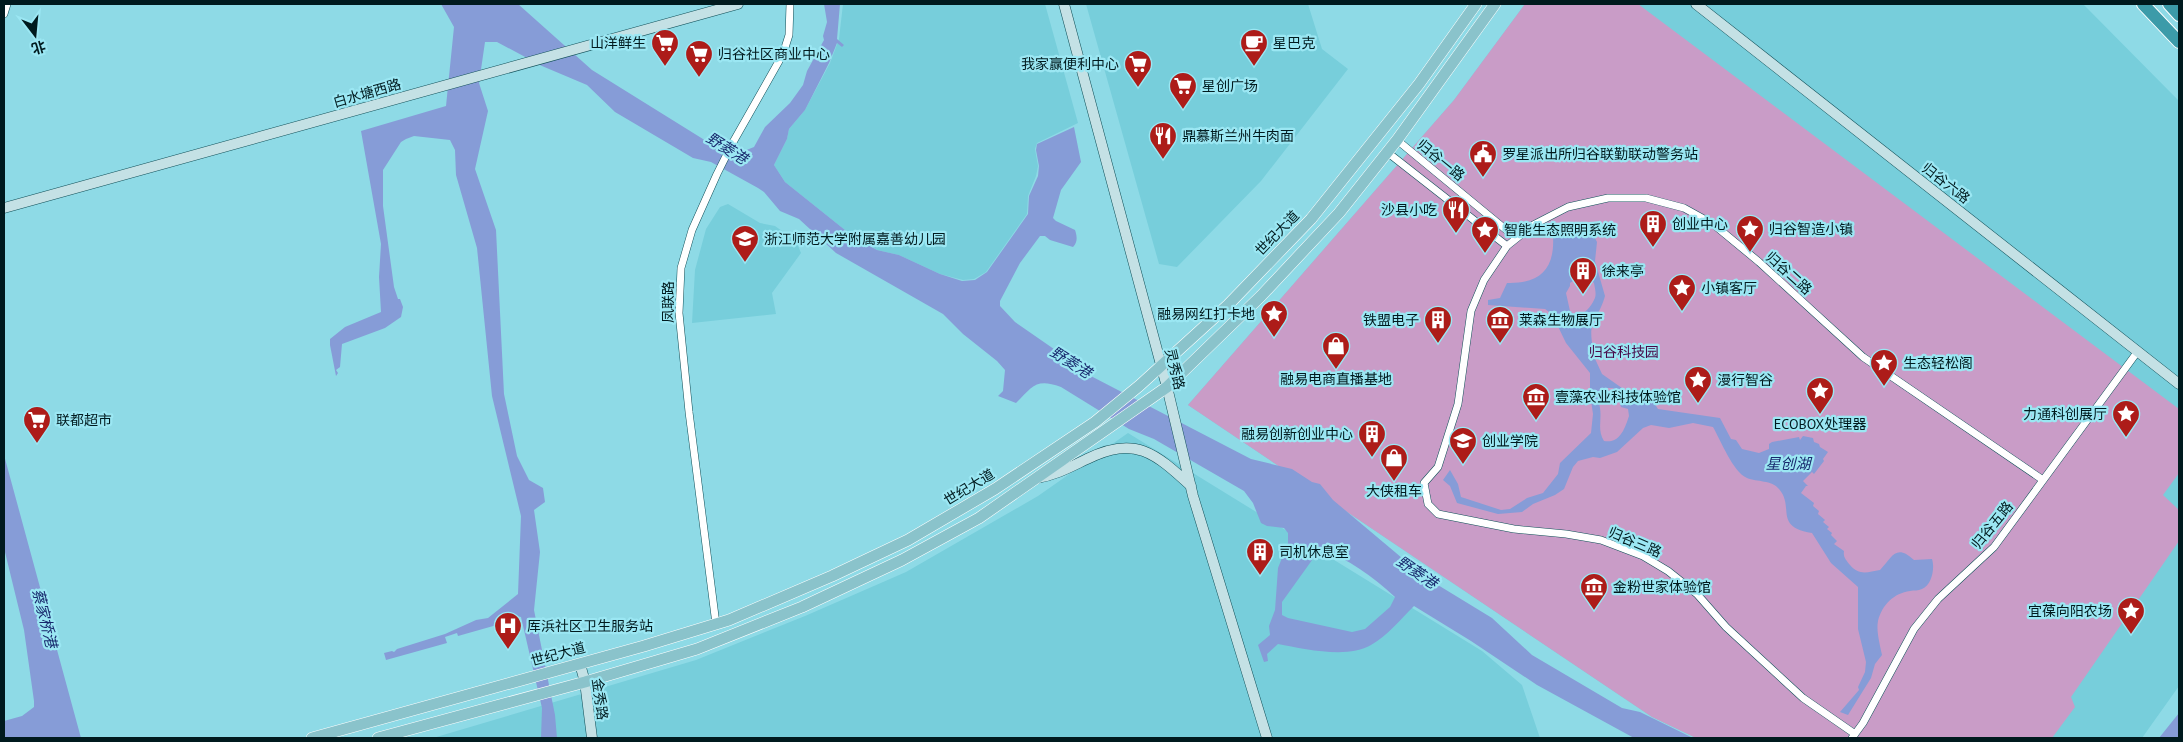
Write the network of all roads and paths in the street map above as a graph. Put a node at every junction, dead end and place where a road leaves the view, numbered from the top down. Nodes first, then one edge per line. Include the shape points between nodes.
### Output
1 (8, 4) edge
2 (738, 4) edge
3 (790, 4) edge
4 (1064, 4) edge
5 (1476, 4) edge
6 (1495, 4) edge
7 (1696, 4) edge
8 (2143, 4) edge
9 (2169, 4) edge
10 (4, 14) edge
11 (2179, 15) edge
12 (2179, 42) edge
13 (1397, 140) junction
14 (1387, 152) junction
15 (4, 208) edge
16 (1516, 238) junction
17 (1507, 246) junction
18 (2138, 351) junction
19 (1161, 366) junction
20 (2179, 384) edge
21 (1166, 387) junction
22 (1036, 478) junction
23 (2043, 480) junction
24 (1424, 483) joint
25 (1191, 486) junction
26 (716, 624) junction
27 (580, 664) junction
28 (585, 682) junction
29 (1854, 736) edge
30 (312, 738) edge
31 (378, 738) edge
32 (592, 738) edge
33 (1267, 738) edge

1 - 10 street
2 - 15 street, 白水塘西路
3 - 26 street, 凤联路 via 789,35 783,54 717,174 692,230 681,268 679,313
4 - 19 street, 灵秀路
5 - 19 main road, 世纪大道 via 1419,84 1311,219 1228,305
6 - 13 main road
7 - 18 street, 归谷六路
8 - 12 highway
9 - 11 highway
13 - 14 main road
13 - 16 street, 归谷一路
14 - 17 street, 归谷一路
14 - 21 main road via 1333,220 1261,296
16 - 17 street, 归谷二路
16 - 23 street, 归谷二路 via 1568,207 1608,198 1646,198 1684,208 1721,230 1863,357
17 - 24 street, 归谷二路 via 1484,280 1472,311 1458,404 1438,467
18 - 20 street, 归谷六路
18 - 23 street, 归谷五路
19 - 21 street, 灵秀路
19 - 26 main road, 世纪大道 via 1095,422 995,490 908,540 832,576
21 - 22 main road
21 - 25 street, 灵秀路
22 - 25 street via 1055,475 1100,452 1121,446 1143,451 1166,463
22 - 28 main road via 979,518 902,560 802,606 697,649
23 - 29 street, 归谷五路 via 1994,547 1938,599 1914,629
24 - 29 street, 归谷三路 via 1428,504 1438,514 1514,529 1601,540 1668,571 1803,698
25 - 33 street, 灵秀路
26 - 27 main road, 世纪大道
27 - 28 street, 金秀路
27 - 30 main road, 世纪大道
28 - 31 main road
28 - 32 street, 金秀路

